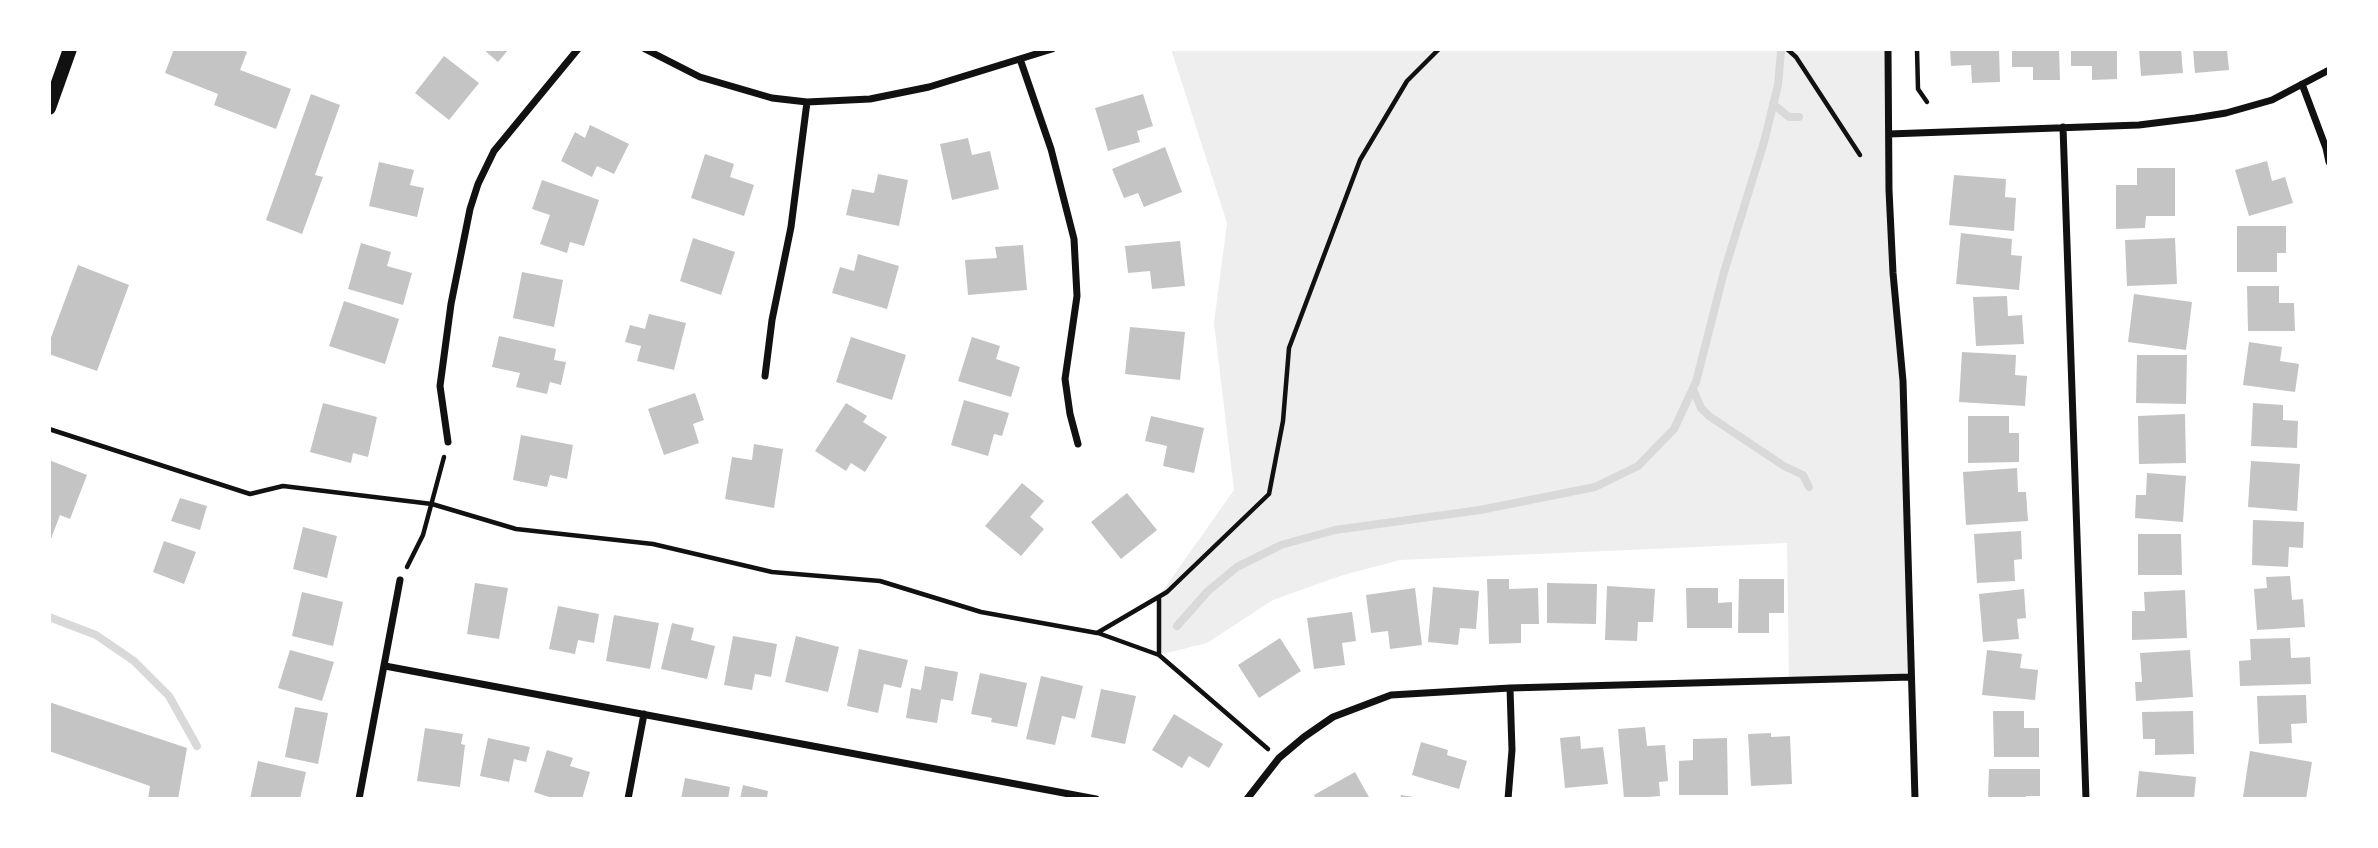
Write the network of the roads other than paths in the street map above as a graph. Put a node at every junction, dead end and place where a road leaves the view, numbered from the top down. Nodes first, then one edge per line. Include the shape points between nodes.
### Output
1 (71, 49) edge
2 (578, 49) edge
3 (645, 49) edge
4 (1052, 49) edge
5 (1888, 49) edge
6 (1020, 59) junction
7 (2329, 70) edge
8 (2302, 84) junction
9 (807, 102) junction
10 (49, 108) edge
11 (2063, 127) junction
12 (1889, 134) junction
13 (2329, 162) edge
14 (765, 376) dead end
15 (448, 442) road end
16 (1078, 444) dead end
17 (400, 580) road end
18 (385, 666) junction
19 (1911, 677) junction
20 (1510, 688) junction
21 (644, 714) junction
22 (359, 799) edge
23 (628, 799) edge
24 (1096, 799) edge
25 (1247, 799) edge
26 (1508, 799) edge
27 (1915, 799) edge
28 (2086, 799) edge

1 - 10 main road
2 - 15 street via 494,151 478,184 450,304 440,386
3 - 9 street via 700,77 772,98
4 - 6 street
5 - 12 street
6 - 9 street via 870,100
6 - 16 street via 1051,149 1074,239 1077,296 1065,379
7 - 8 street
8 - 11 street via 2272,100 2216,115 2139,125
8 - 13 street
9 - 14 street
11 - 12 street
11 - 28 street
12 - 19 street via 1893,273 1903,381
17 - 18 street
18 - 21 street
18 - 22 street
19 - 20 street
19 - 27 street
20 - 25 street via 1391,695 1333,717 1279,758
20 - 26 street
21 - 23 street
21 - 24 street

